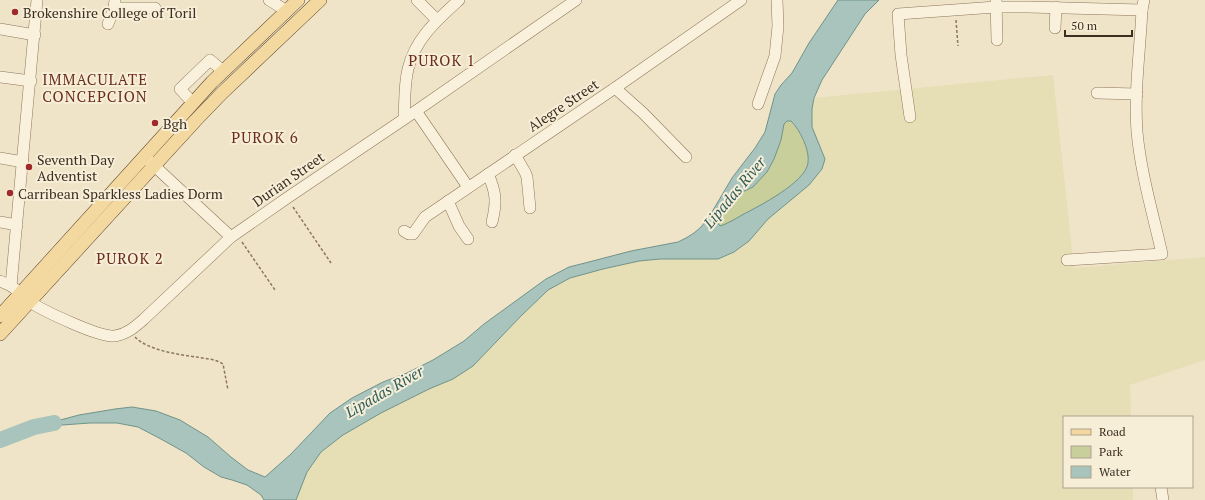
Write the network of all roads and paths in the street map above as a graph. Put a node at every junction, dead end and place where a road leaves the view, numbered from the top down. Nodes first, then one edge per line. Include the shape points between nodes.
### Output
1 (37, 0) edge
2 (269, 0) edge
3 (298, 0) edge
4 (320, 0) edge
5 (416, 0) edge
6 (459, 0) edge
7 (576, 0) edge
8 (741, 0) edge
9 (777, 0) edge
10 (114, 4) edge
11 (996, 4) edge
12 (1143, 5) edge
13 (1056, 7) junction
14 (156, 8) dead end
15 (956, 10) junction
16 (287, 11) junction
17 (437, 20) junction
18 (108, 24) dead end
19 (1055, 28) dead end
20 (0, 29) edge
21 (35, 35) junction
22 (997, 40) dead end
23 (958, 46) dead end
24 (223, 72) junction
25 (0, 77) edge
26 (31, 81) junction
27 (615, 88) junction
28 (1097, 93) dead end
29 (1136, 94) junction
30 (193, 102) junction
31 (758, 104) dead end
32 (416, 110) junction
33 (910, 117) dead end
34 (404, 119) junction
35 (515, 155) junction
36 (144, 156) junction
37 (686, 157) dead end
38 (0, 158) edge
39 (23, 162) junction
40 (154, 166) junction
41 (488, 174) junction
42 (468, 187) junction
43 (287, 198) junction
44 (448, 201) junction
45 (530, 208) dead end
46 (0, 222) edge
47 (492, 222) dead end
48 (17, 224) junction
49 (404, 231) dead end
50 (234, 235) junction
51 (468, 239) dead end
52 (1067, 260) dead end
53 (331, 263) dead end
54 (0, 281) edge
55 (275, 290) dead end
56 (20, 294) junction
57 (0, 316) edge
58 (129, 331) junction
59 (0, 334) edge
60 (228, 390) dead end
61 (1161, 488) edge
62 (1163, 500) edge

1 - 21 street
2 - 16 street
3 - 16 main road
4 - 40 main road via 222,93
5 - 17 street
6 - 17 street
7 - 32 street, Durian Street
8 - 27 street, Alegre Street
9 - 31 street via 775,56
10 - 14 street
10 - 18 street
11 - 13 street
11 - 15 street
11 - 22 street
12 - 13 street
12 - 29 street
13 - 19 street
15 - 23 path
15 - 33 street via 898,14
16 - 24 main road
17 - 34 street via 419,41 411,58 406,84
20 - 21 street
21 - 26 street
24 - 30 main road
24 - 30 street via 210,60 180,89
25 - 26 street
26 - 39 street
27 - 35 street, Alegre Street
27 - 37 street
28 - 29 street
29 - 52 street via 1140,158 1162,254
30 - 36 main road
32 - 34 street, Durian Street
32 - 42 street
34 - 43 street, Durian Street
35 - 41 street, Alegre Street
35 - 45 street via 527,177
36 - 40 street
36 - 56 main road
38 - 39 street
39 - 48 street
40 - 50 street
40 - 56 main road
41 - 42 street, Alegre Street
41 - 47 street via 495,194
42 - 44 street, Alegre Street
43 - 50 street, Durian Street
43 - 53 path
44 - 49 street, Alegre Street via 425,217 413,234
44 - 51 street
46 - 48 street
48 - 56 street
50 - 55 path
50 - 58 street, Durian Street
54 - 56 street, Durian Street
56 - 57 main road
56 - 58 street, Durian Street via 93,332 113,336
56 - 59 main road
58 - 60 path via 151,347 220,362 223,364
61 - 62 street

